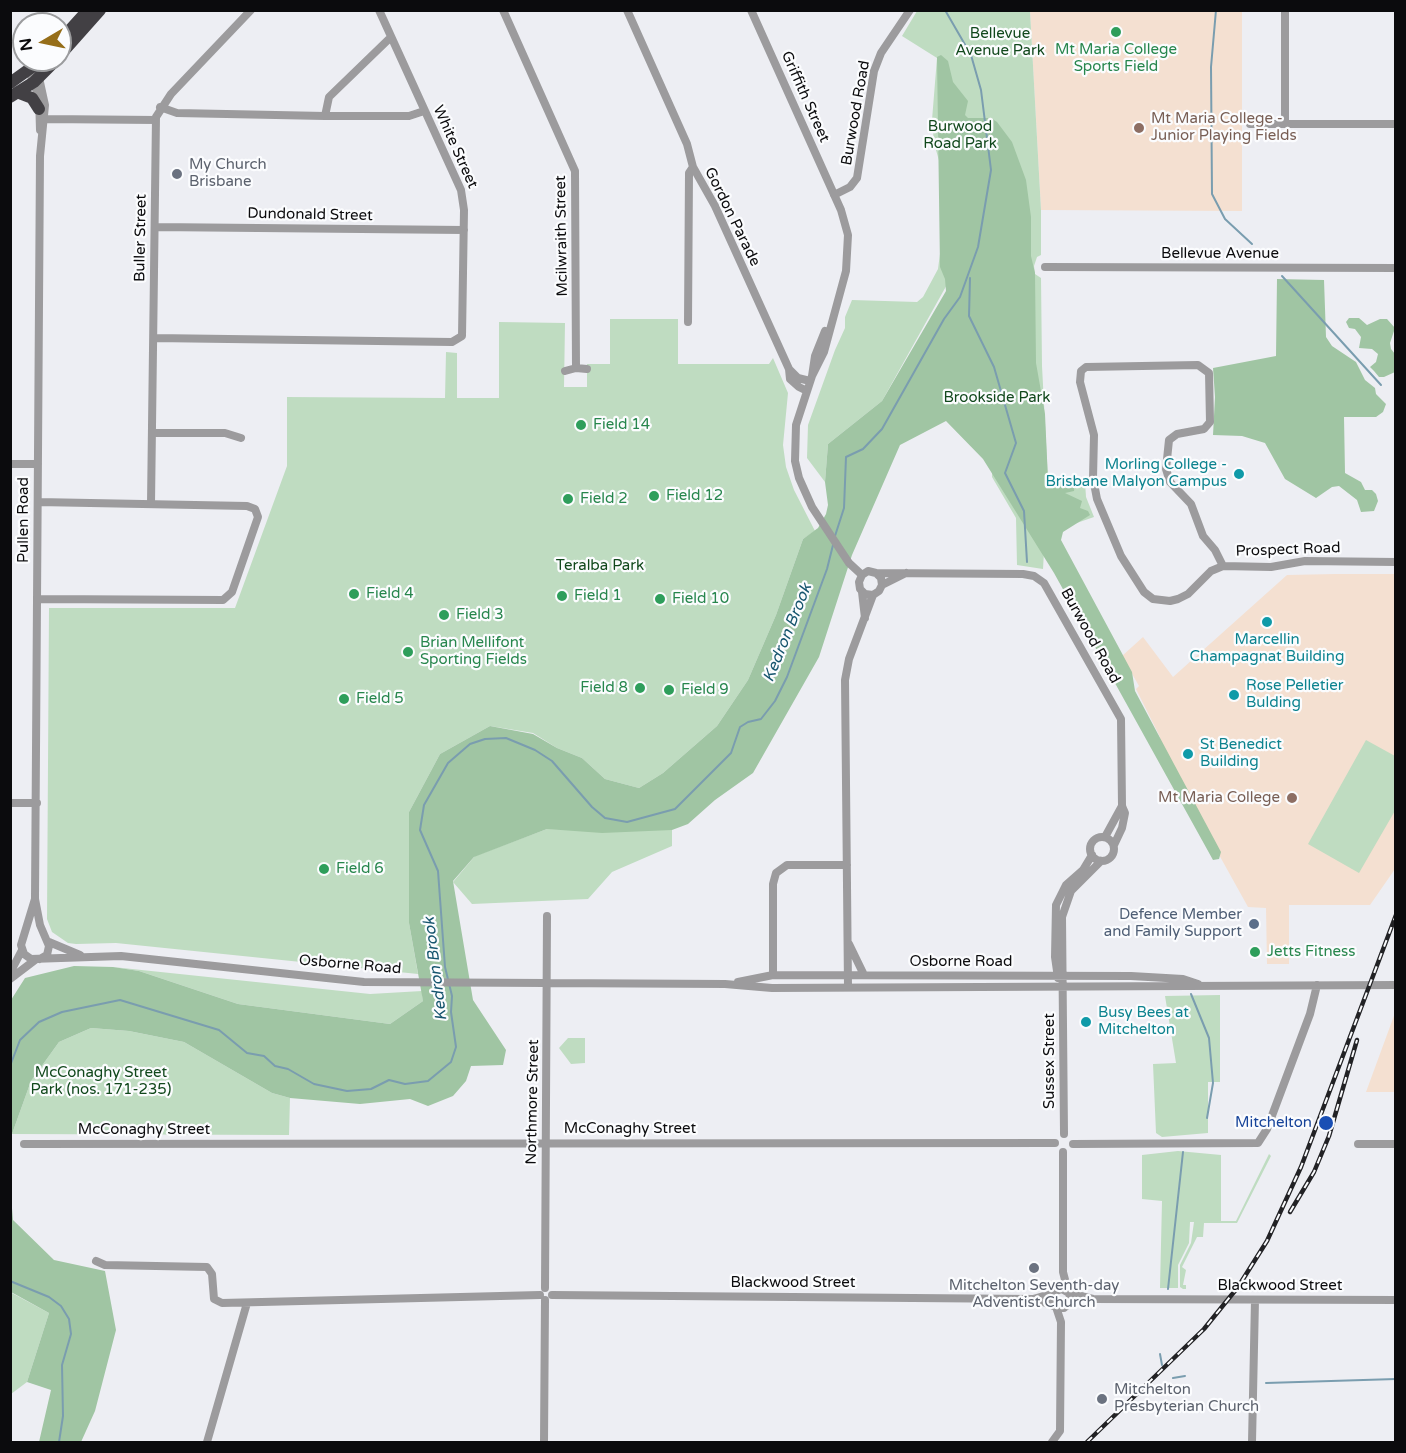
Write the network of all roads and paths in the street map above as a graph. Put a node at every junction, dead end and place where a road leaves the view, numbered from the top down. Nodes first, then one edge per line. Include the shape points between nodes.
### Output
1 (88, 10) edge
2 (100, 10) edge
3 (251, 10) edge
4 (379, 10) edge
5 (503, 10) edge
6 (627, 10) edge
7 (751, 10) edge
8 (910, 10) edge
9 (1285, 10) edge
10 (72, 28) edge
11 (391, 37) junction
12 (72, 42) edge
13 (36, 72) edge
14 (10, 83) edge
15 (15, 95) edge
16 (160, 107) junction
17 (424, 111) junction
18 (42, 114) junction
19 (325, 116) junction
20 (156, 120) junction
21 (1250, 124) dead end
22 (1285, 124) junction
23 (1395, 124) edge
24 (693, 167) junction
25 (834, 195) junction
26 (155, 227) junction
27 (464, 230) junction
28 (1045, 267) dead end
29 (1395, 268) edge
30 (688, 322) dead end
31 (154, 338) junction
32 (576, 368) junction
33 (587, 369) dead end
34 (789, 369) junction
35 (565, 371) dead end
36 (811, 379) junction
37 (807, 391) junction
38 (152, 433) junction
39 (241, 438) dead end
40 (10, 464) edge
41 (38, 464) junction
42 (38, 502) junction
43 (151, 503) junction
44 (1395, 562) edge
45 (1223, 566) junction
46 (876, 573) junction
47 (906, 573) junction
48 (862, 575) junction
49 (882, 585) junction
50 (862, 592) junction
51 (873, 595) junction
52 (38, 599) junction
53 (865, 618) junction
54 (10, 802) edge
55 (37, 803) junction
56 (1122, 806) junction
57 (1105, 837) junction
58 (1114, 845) junction
59 (1092, 855) junction
60 (1101, 861) junction
61 (847, 865) junction
62 (35, 899) junction
63 (547, 916) dead end
64 (25, 937) junction
65 (46, 938) junction
66 (848, 943) junction
67 (22, 950) junction
68 (82, 956) junction
69 (37, 960) junction
70 (10, 973) edge
71 (773, 975) junction
72 (848, 975) junction
73 (864, 975) junction
74 (1059, 975) junction
75 (10, 979) edge
76 (724, 984) junction
77 (1198, 984) junction
78 (546, 985) junction
79 (1317, 985) junction
80 (1395, 985) edge
81 (848, 987) junction
82 (1062, 988) junction
83 (1064, 1134) junction
84 (545, 1143) junction
85 (1055, 1143) junction
86 (24, 1144) dead end
87 (1073, 1144) junction
88 (1358, 1144) dead end
89 (1395, 1144) edge
90 (1063, 1152) junction
91 (96, 1261) dead end
92 (1063, 1272) junction
93 (1055, 1292) junction
94 (1068, 1292) junction
95 (545, 1295) junction
96 (1033, 1299) junction
97 (1093, 1299) junction
98 (1255, 1300) junction
99 (1395, 1300) edge
100 (247, 1303) junction
101 (1055, 1306) junction
102 (1068, 1306) junction
103 (1061, 1322) junction
104 (207, 1443) edge
105 (544, 1443) edge
106 (1052, 1443) edge
107 (1252, 1443) edge

1 - 10 highway
2 - 12 highway
3 - 16 street, Buller Street
4 - 11 street, White Street
5 - 32 street, Mcilwraith Street via 575,171
6 - 24 street, Gordon Parade via 687,144
7 - 25 street, Griffith Street
8 - 25 street, Burwood Road via 874,70 857,178 850,187
9 - 22 street
11 - 17 street, White Street
11 - 19 street via 329,97
13 - 14 highway
13 - 15 highway
13 - 18 street, Pullen Road
15 - 18 highway via 32,98
16 - 19 street via 177,113
16 - 20 street, Buller Street
17 - 19 street via 409,116
17 - 27 street, White Street via 461,190
18 - 20 street
18 - 41 street, Pullen Road
20 - 26 street, Buller Street
21 - 22 street
22 - 23 street
24 - 30 street via 689,173
24 - 34 street, Gordon Parade via 715,206
25 - 36 street via 849,247 846,271 817,350
26 - 27 street, Dundonald Street
26 - 31 street, Buller Street
27 - 31 street, White Street via 463,329 460,338 452,342
28 - 29 street, Bellevue Avenue
31 - 38 street, Buller Street
32 - 33 street
32 - 35 street
34 - 36 street via 798,378
34 - 37 street, Gordon Parade via 792,383
36 - 37 street
37 - 48 street via 796,425 794,453 799,478 817,515 849,563
38 - 39 street via 225,433
38 - 43 street, Buller Street
40 - 41 street
41 - 42 street, Pullen Road
42 - 43 street
42 - 52 street, Pullen Road
43 - 52 street via 247,506 256,510 256,525 232,592 223,600
44 - 45 street, Prospect Road via 1305,561 1271,567
45 - 45 street, Prospect Road via 1211,571 1178,599 1161,601 1144,592 1114,542 1097,499 1093,478 1094,435 1080,382 1082,371 1091,365 1198,365 1209,373 1210,422 1204,429 1177,434 1169,440 1166,469 1170,482 1191,504 1203,536
46 - 47 street, Burwood Road
46 - 48 street via 868,571
46 - 49 street
47 - 49 street
47 - 56 street, Burwood Road via 1029,574 1044,583 1121,719
48 - 50 street
49 - 51 street
50 - 51 street
50 - 53 street
51 - 53 street
52 - 55 street, Pullen Road
53 - 61 street via 845,680
54 - 55 street
55 - 62 street, Pullen Road
56 - 57 street, Burwood Road
56 - 58 street, Burwood Road via 1124,822
57 - 58 street
57 - 59 street via 1092,842
58 - 60 street via 1112,856
59 - 60 street
59 - 74 street via 1083,870 1066,885 1056,905 1055,957
60 - 74 street via 1067,899 1061,923
61 - 66 street
61 - 71 street via 787,866 776,873
62 - 64 street, Pullen Road
62 - 65 street, Pullen Road
63 - 78 street, Northmore Street
64 - 65 street via 32,933
64 - 67 street
65 - 68 street, Osborne Road
65 - 69 street via 47,955
66 - 72 street
66 - 73 street
67 - 69 street via 27,957
67 - 70 street
68 - 69 street, Osborne Road
68 - 78 street, Osborne Road via 121,956 349,981
69 - 75 street
71 - 72 street, Osborne Road
71 - 76 street, Osborne Road
72 - 73 street, Osborne Road
72 - 81 street
73 - 74 street, Osborne Road
74 - 77 street, Osborne Road via 1143,976
74 - 82 street
76 - 78 street, Osborne Road
76 - 81 street, Osborne Road
77 - 79 street, Osborne Road
77 - 82 street, Osborne Road via 1183,988
78 - 84 street, Northmore Street
79 - 80 street, Osborne Road
79 - 87 street via 1310,1014 1267,1129 1258,1143
81 - 82 street, Osborne Road
82 - 83 street, Sussex Street
83 - 85 street
83 - 87 street
84 - 85 street, McConaghy Street
84 - 86 street, McConaghy Street
84 - 95 street, Northmore Street
85 - 90 street
87 - 90 street
88 - 89 street
90 - 92 street
91 - 100 street, Blackwood Street via 105,1265 207,1267 212,1274 214,1299 222,1303
92 - 93 street
92 - 94 street
93 - 94 street, Blackwood Street
93 - 96 street, Blackwood Street
93 - 101 street
94 - 97 street, Blackwood Street
94 - 102 street
95 - 96 street, Blackwood Street
95 - 100 street, Blackwood Street
95 - 105 street, Northmore Street
96 - 101 street, Blackwood Street
97 - 98 street, Blackwood Street
97 - 102 street, Blackwood Street
98 - 99 street, Blackwood Street
98 - 107 street
100 - 104 street
101 - 102 street, Blackwood Street
101 - 103 street
102 - 103 street
103 - 106 street via 1060,1431

